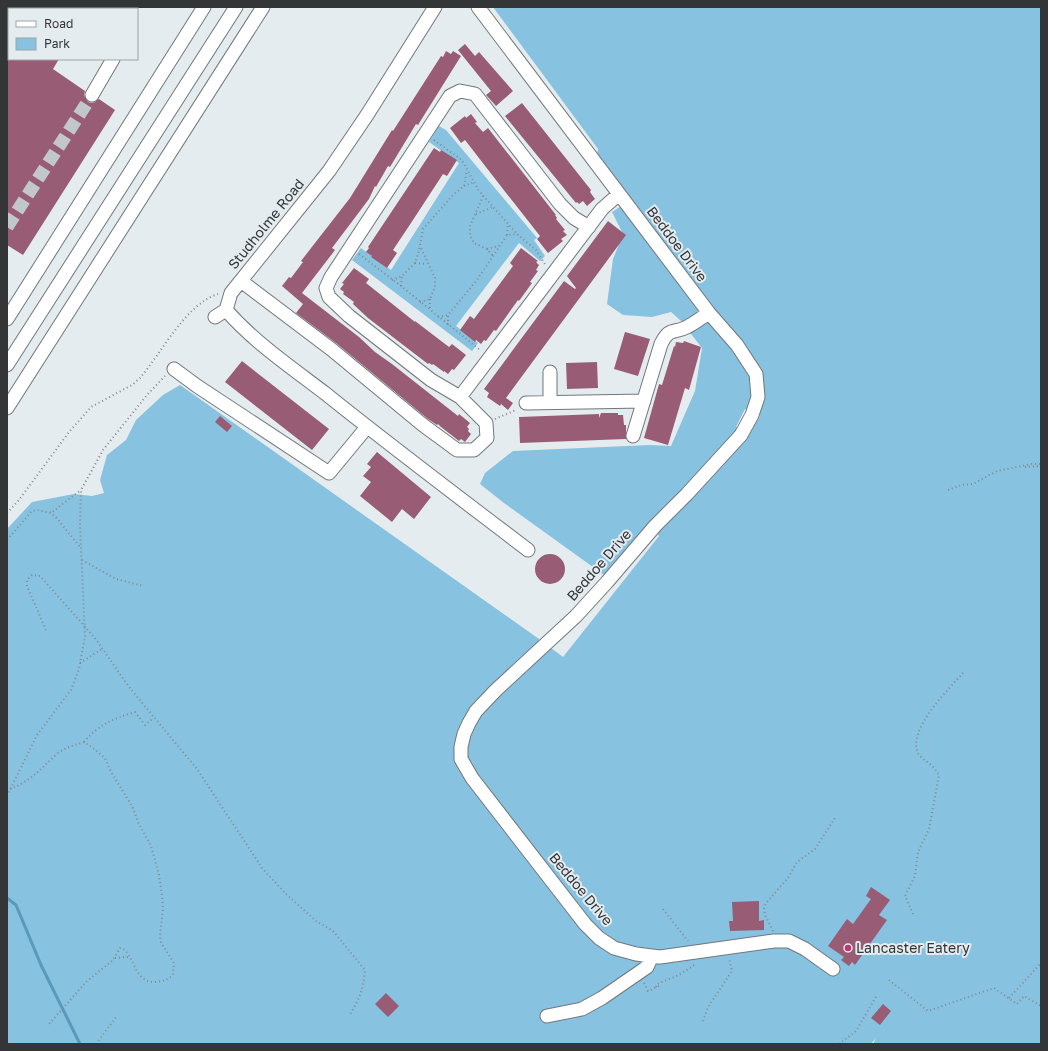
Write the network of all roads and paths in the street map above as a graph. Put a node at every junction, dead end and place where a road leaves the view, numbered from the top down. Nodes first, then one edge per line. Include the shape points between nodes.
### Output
1 (204, 7) edge
2 (236, 7) edge
3 (263, 7) edge
4 (435, 7) edge
5 (478, 7) edge
6 (112, 60) edge
7 (92, 94) tunnel mouth
8 (425, 135) junction
9 (467, 170) junction
10 (474, 182) junction
11 (464, 186) junction
12 (619, 194) junction
13 (483, 196) junction
14 (493, 207) junction
15 (476, 214) junction
16 (508, 224) junction
17 (589, 227) junction
18 (517, 234) junction
19 (507, 235) junction
20 (420, 245) junction
21 (500, 246) junction
22 (351, 248) junction
23 (487, 249) junction
24 (493, 256) junction
25 (415, 263) junction
26 (428, 264) junction
27 (552, 275) junction
28 (402, 276) junction
29 (392, 280) junction
30 (241, 281) junction
31 (401, 286) junction
32 (232, 293) junction
33 (430, 299) junction
34 (420, 302) junction
35 (226, 310) junction
36 (430, 311) junction
37 (709, 313) junction
38 (448, 315) junction
39 (215, 317) dead end
40 (438, 317) junction
41 (7, 319) edge
42 (448, 325) junction
43 (489, 357) junction
44 (7, 365) edge
45 (171, 371) joint
46 (550, 372) dead end
47 (460, 397) junction
48 (644, 401) junction
49 (550, 402) junction
50 (526, 403) joint
51 (7, 408) edge
52 (486, 423) junction
53 (367, 427) junction
54 (633, 436) dead end
55 (1041, 465) edge
56 (1019, 467) dead end
57 (81, 490) junction
58 (948, 490) dead end
59 (51, 512) junction
60 (7, 514) edge
61 (7, 540) edge
62 (81, 548) junction
63 (528, 550) dead end
64 (82, 560) junction
65 (143, 586) dead end
66 (84, 626) junction
67 (46, 630) dead end
68 (102, 649) junction
69 (80, 663) junction
70 (963, 673) dead end
71 (154, 718) junction
72 (84, 742) junction
73 (10, 789) junction
74 (7, 796) edge
75 (835, 818) dead end
76 (663, 909) dead end
77 (913, 914) dead end
78 (778, 941) junction
79 (698, 951) junction
80 (729, 955) dead end
81 (652, 956) junction
82 (129, 957) junction
83 (115, 958) junction
84 (1041, 964) edge
85 (833, 969) dead end
86 (889, 980) dead end
87 (661, 985) dead end
88 (646, 986) dead end
89 (656, 987) junction
90 (877, 995) dead end
91 (1009, 998) junction
92 (1041, 1006) edge
93 (117, 1016) dead end
94 (349, 1016) dead end
95 (547, 1016) dead end
96 (703, 1021) dead end
97 (49, 1024) dead end
98 (96, 1044) edge
99 (839, 1044) edge

1 - 41 street
2 - 44 street
3 - 51 street
4 - 30 street, Studholme Road via 329,171
5 - 12 street, Beddoe Drive
6 - 7 street
8 - 9 path via 462,160
8 - 17 street via 450,96 460,91 474,94 560,204 574,218
8 - 22 street
9 - 10 path
9 - 11 path
10 - 11 path
10 - 13 path
11 - 20 path via 423,229
12 - 17 street via 602,209
12 - 37 street, Beddoe Drive
13 - 14 path
13 - 15 path
14 - 15 path
14 - 16 path
15 - 23 path via 470,226 470,236 474,243
16 - 18 path
16 - 19 path
17 - 27 street
18 - 19 path
18 - 27 path via 536,250
19 - 21 path
20 - 25 path
20 - 26 path
21 - 23 path
21 - 24 path
22 - 29 path
22 - 47 street via 326,288 329,297 349,316 431,380
23 - 24 path
24 - 38 path
25 - 26 path
25 - 28 path
26 - 33 path via 435,278 435,287
27 - 43 street
28 - 29 path
28 - 31 path
29 - 31 path
30 - 32 street, Studholme Road
30 - 52 street via 457,450 474,450 487,438
31 - 34 path
32 - 35 street, Studholme Road
32 - 60 path via 209,297 185,319 140,378 91,407
33 - 34 path
33 - 36 path
34 - 36 path
35 - 39 street
35 - 53 street via 241,327
36 - 40 path
37 - 48 street via 685,328 673,330 665,336
37 - 81 street, Beddoe Drive via 737,345 756,374 758,397 741,435 655,526 576,616 476,711 466,728 462,747 461,759 472,778 585,924 614,948
38 - 40 path
38 - 42 path
40 - 42 path
42 - 43 path
43 - 47 street
45 - 53 street via 329,473
45 - 57 path via 160,379 103,450
46 - 49 street
47 - 52 street
48 - 49 street
48 - 54 street
49 - 50 street
50 - 52 path
53 - 63 street
55 - 56 path
55 - 58 path via 1032,464 997,471 973,484
57 - 59 path
57 - 62 path
59 - 61 path via 32,511
59 - 62 path
62 - 64 path
64 - 65 path via 116,579
64 - 66 path
66 - 67 path via 40,576 35,574 27,580 27,586
66 - 68 path
66 - 69 path via 85,637
68 - 69 path
68 - 71 path
69 - 73 path via 71,690 37,735
70 - 77 path via 930,710 919,730 916,742 918,754 934,767 939,775 929,829 918,852 915,876 905,896
71 - 72 path via 145,725 135,712 121,716 108,721
71 - 94 path via 196,769 262,868 311,917 333,931 365,970 363,988
72 - 73 path via 70,746 31,779
72 - 82 path via 105,758 151,846 162,895 161,943 174,963 173,975 167,980 150,982 142,978
73 - 74 path
75 - 78 path via 815,849 797,862 788,878 766,902 765,915
76 - 79 path
78 - 79 street, Beddoe Drive
78 - 85 street, Beddoe Drive via 789,941 805,949
79 - 81 street, Beddoe Drive
79 - 89 path via 695,965 657,984
80 - 96 path via 732,971 708,1007
81 - 95 street via 647,967 602,998 582,1009
82 - 83 path
82 - 83 path via 125,950 120,948
83 - 97 path via 87,981
84 - 91 path
86 - 91 path via 928,1011 994,988
87 - 89 path
88 - 89 path via 648,990
90 - 99 path via 856,1031
91 - 92 path via 1017,1004 1024,996
93 - 98 path

